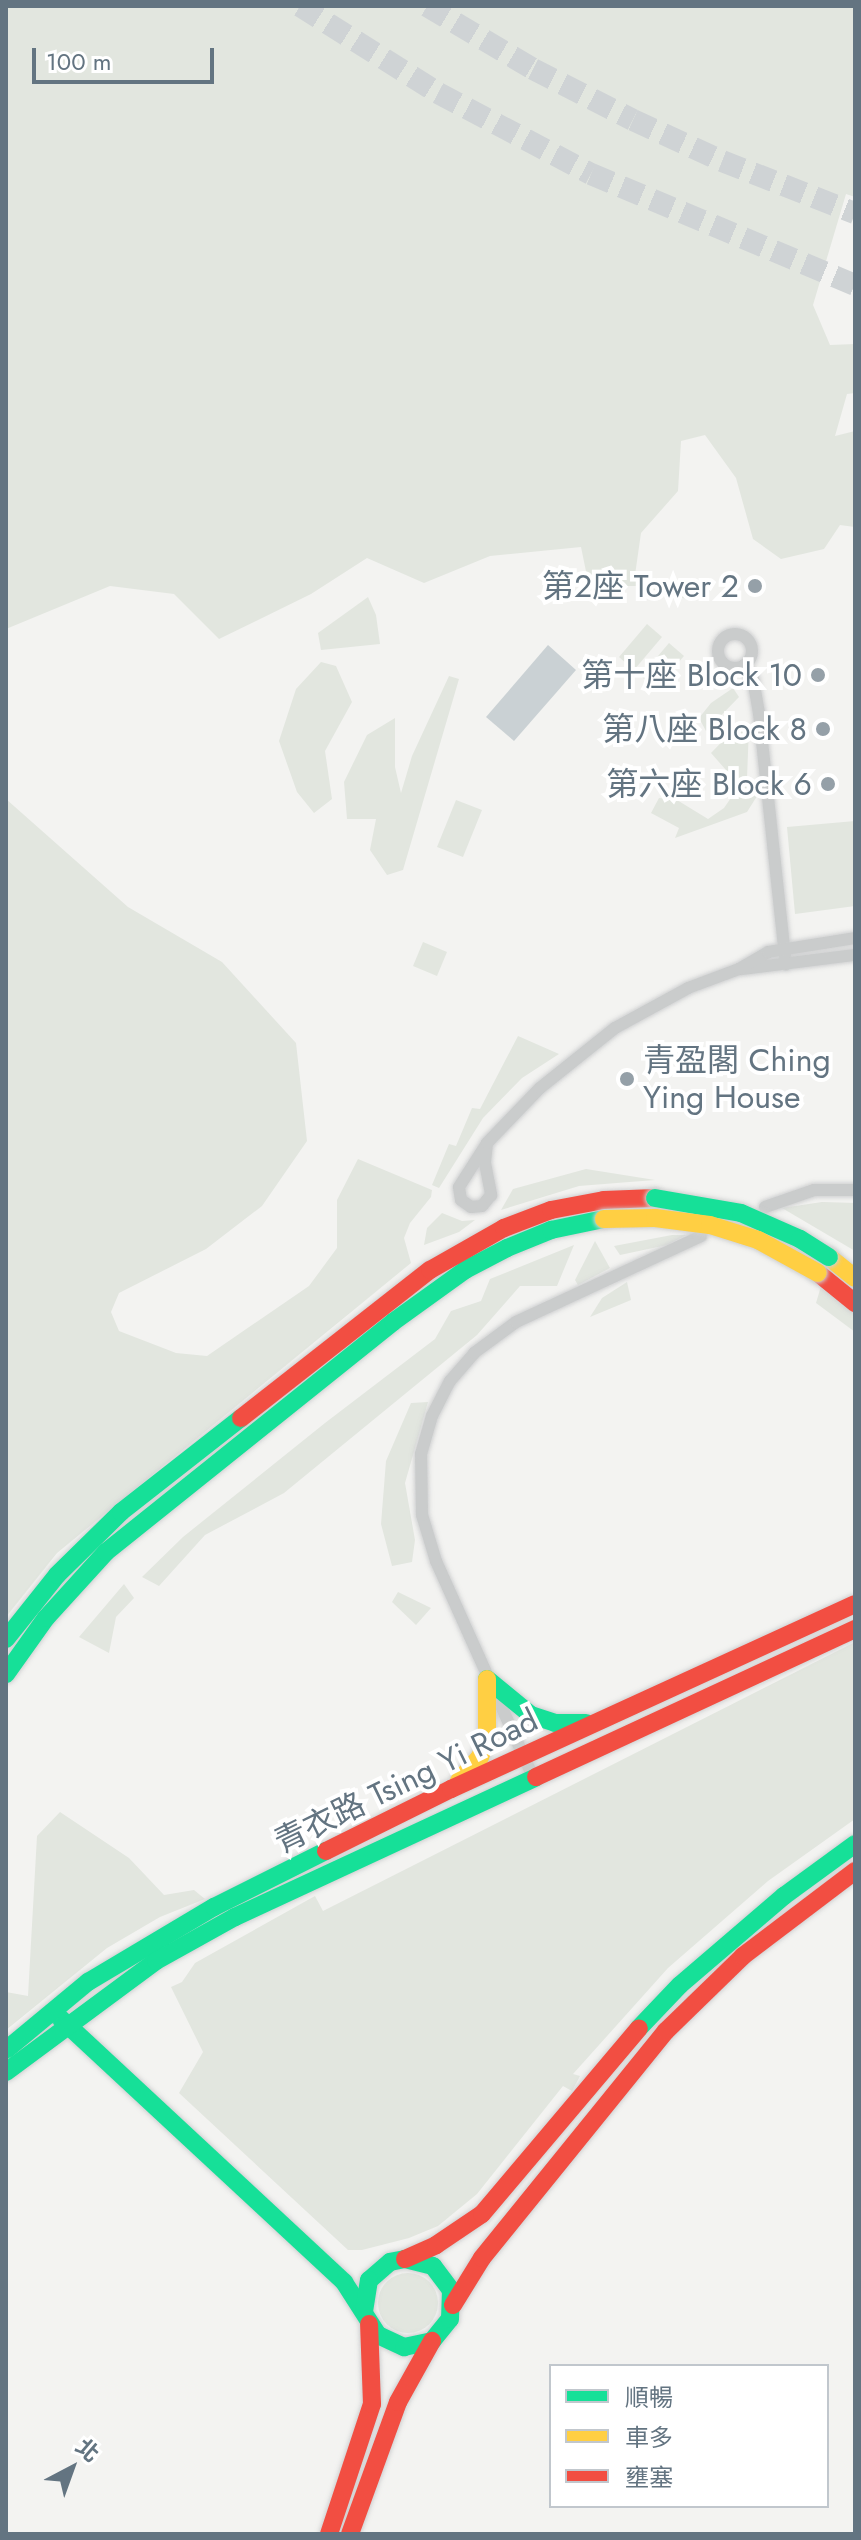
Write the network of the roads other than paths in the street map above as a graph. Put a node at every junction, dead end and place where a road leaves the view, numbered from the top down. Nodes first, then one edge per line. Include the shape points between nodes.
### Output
1 (744, 665) dead end
2 (855, 938) edge
3 (784, 948) junction
4 (855, 955) edge
5 (786, 965) junction
6 (739, 969) junction
7 (487, 1143) junction
8 (855, 1190) edge
9 (765, 1207) dead end
10 (701, 1236) dead end
11 (855, 1278) edge
12 (855, 1303) edge
13 (855, 1604) edge
14 (855, 1629) edge
15 (6, 1639) edge
16 (6, 1674) edge
17 (487, 1679) junction
18 (600, 1722) junction
19 (525, 1756) junction
20 (533, 1777) junction
21 (451, 1789) junction
22 (855, 1844) edge
23 (855, 1871) edge
24 (53, 2010) junction
25 (67, 2024) junction
26 (6, 2050) edge
27 (6, 2072) edge
28 (405, 2259) junction
29 (369, 2280) junction
30 (344, 2282) junction
31 (453, 2305) junction
32 (366, 2317) junction
33 (432, 2341) junction
34 (329, 2534) edge
35 (350, 2534) edge

1 - 3 street via 753,679 759,713
2 - 3 street
3 - 5 street
3 - 6 street
4 - 5 street
5 - 6 street
6 - 7 street via 688,988 615,1028 540,1088
7 - 7 street via 491,1195 486,1204 471,1207 461,1200 459,1187
8 - 9 street via 814,1190
10 - 17 street via 516,1322 474,1353 450,1381 432,1416 421,1454 422,1515
11 - 15 main road, bridge via 800,1239 741,1213 685,1201 604,1200 551,1210 479,1240 430,1270 97,1534
12 - 16 main road, bridge via 818,1273 767,1244 710,1225 655,1218 604,1219 551,1230 485,1258 323,1376 106,1552 46,1618
13 - 18 main road, 青衣路 Tsing Yi Road
14 - 20 main road, 青衣路 Tsing Yi Road
17 - 18 main road via 520,1708 546,1721
17 - 19 street
17 - 21 main road via 486,1744 474,1766
18 - 19 main road, 青衣路 Tsing Yi Road
19 - 20 street
19 - 21 main road, 青衣路 Tsing Yi Road
20 - 25 main road, 青衣路 Tsing Yi Road via 235,1917 156,1961
21 - 24 main road, 青衣路 Tsing Yi Road via 214,1907 88,1982
22 - 28 main road via 784,1896 680,1985 605,2064 482,2214
23 - 31 main road via 743,1956 666,2031 482,2258
24 - 25 main road
24 - 26 main road, 青衣路 Tsing Yi Road
25 - 27 main road, 青衣路 Tsing Yi Road
25 - 30 main road
28 - 29 main road via 390,2262
28 - 31 main road via 433,2266 444,2276
29 - 30 main road
29 - 32 main road
30 - 32 main road
31 - 33 main road via 443,2331
32 - 33 main road via 390,2344 419,2347
32 - 34 main road via 372,2404
33 - 35 main road via 398,2402

